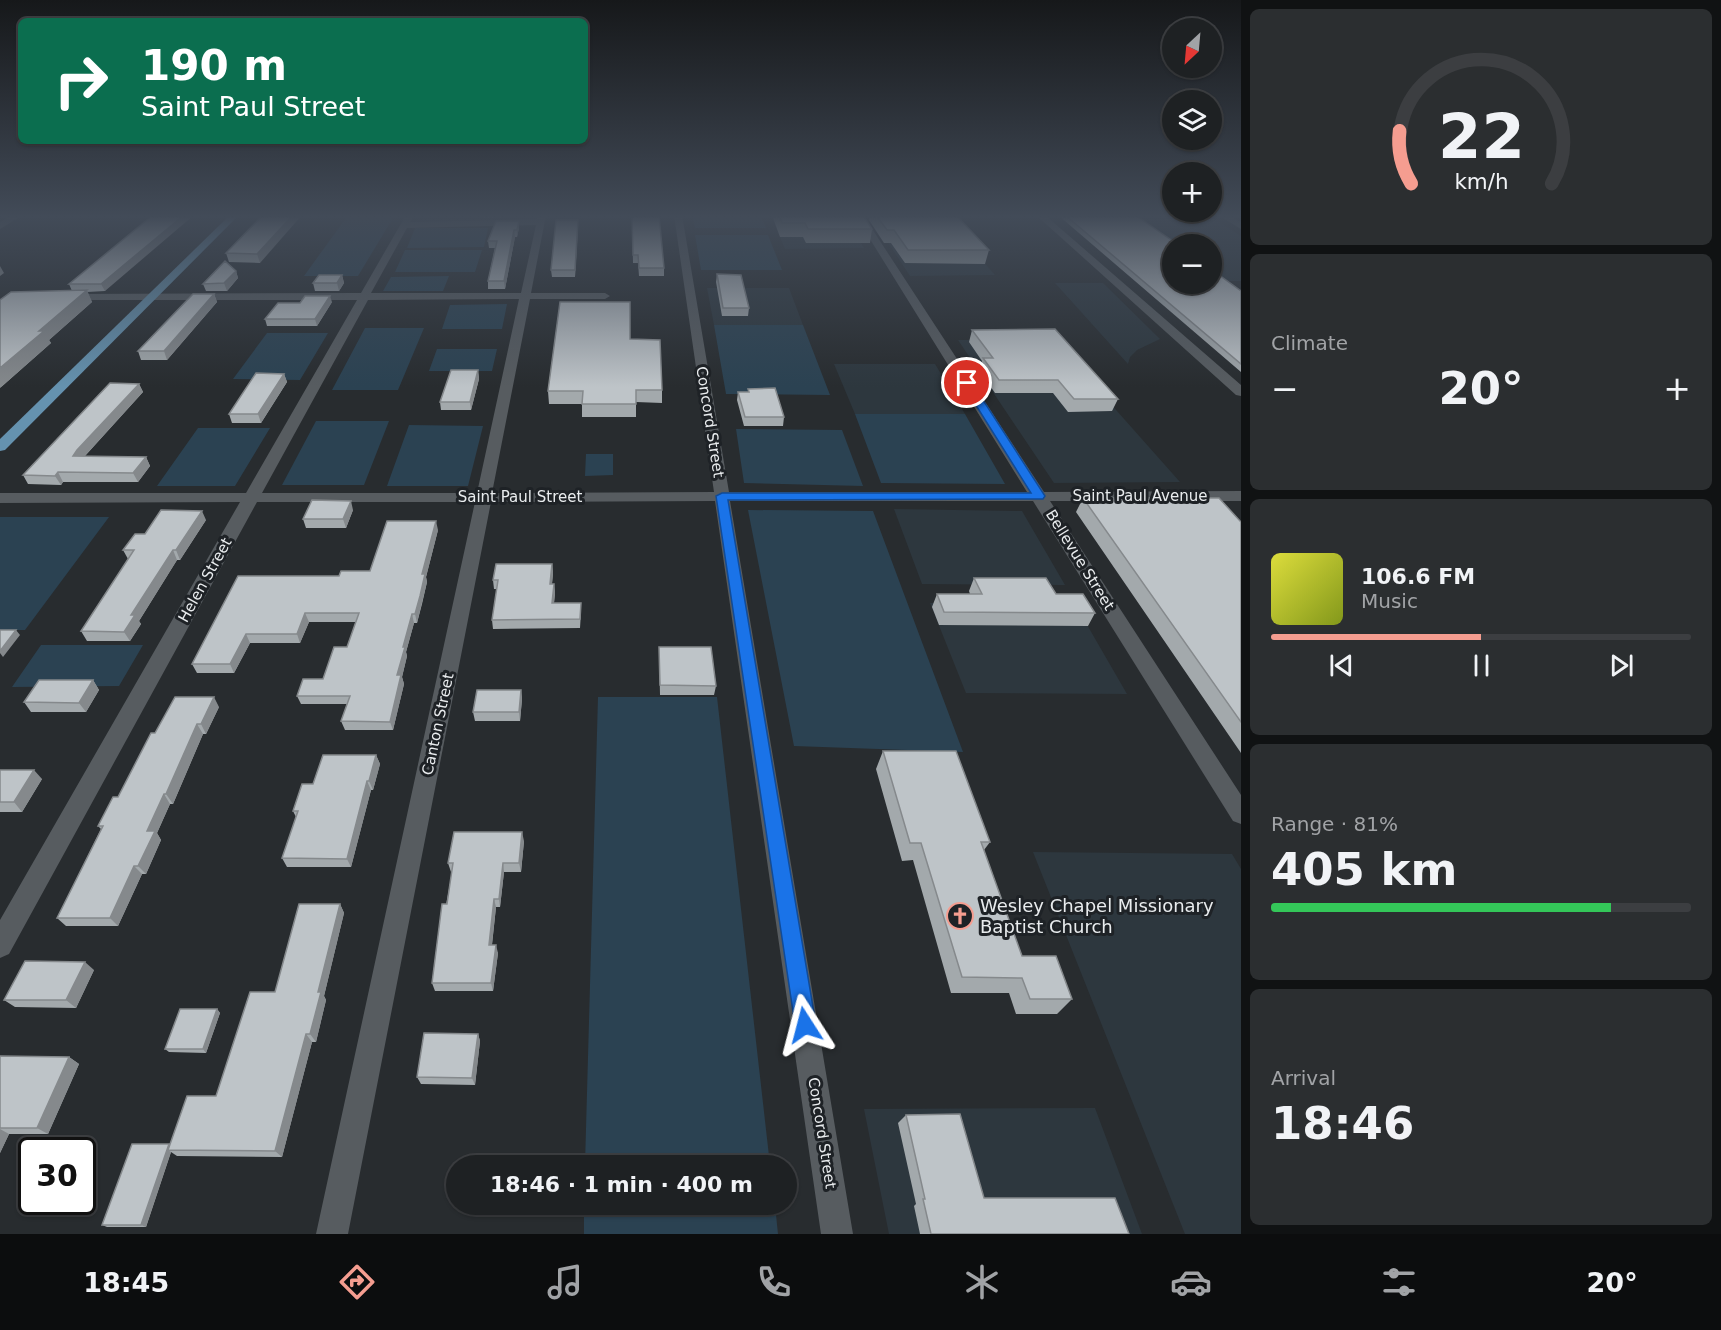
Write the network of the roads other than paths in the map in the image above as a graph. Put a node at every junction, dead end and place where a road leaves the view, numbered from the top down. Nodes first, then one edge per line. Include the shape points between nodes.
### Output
1 (176, 273) edge
2 (378, 273) edge
3 (530, 273) edge
4 (687, 273) edge
5 (896, 273) edge
6 (1105, 273) edge
7 (605, 296) dead end
8 (51, 297) edge
9 (151, 297) junction
10 (364, 297) junction
11 (525, 297) junction
12 (1241, 392) edge
13 (0, 447) edge
14 (722, 496) junction
15 (1039, 496) junction
16 (1241, 496) edge
17 (251, 497) junction
18 (485, 497) junction
19 (0, 498) edge
20 (1241, 814) edge
21 (0, 945) edge
22 (332, 1234) edge
23 (837, 1234) edge

1 - 9 main road
2 - 10 street, Helen Street
3 - 11 street, Canton Street
4 - 14 street, Concord Street
5 - 15 street, Bellevue Street
6 - 12 street
7 - 11 street
8 - 9 street
9 - 10 street
9 - 13 main road
10 - 11 street
10 - 17 street, Helen Street
11 - 18 street, Canton Street
14 - 15 street, Saint Paul Street
14 - 18 street, Saint Paul Street
14 - 23 street, Concord Street
15 - 16 street, Saint Paul Avenue
15 - 20 street, Bellevue Street
17 - 18 street, Saint Paul Street
17 - 19 street, Saint Paul Street
17 - 21 street, Helen Street
18 - 22 street, Canton Street

